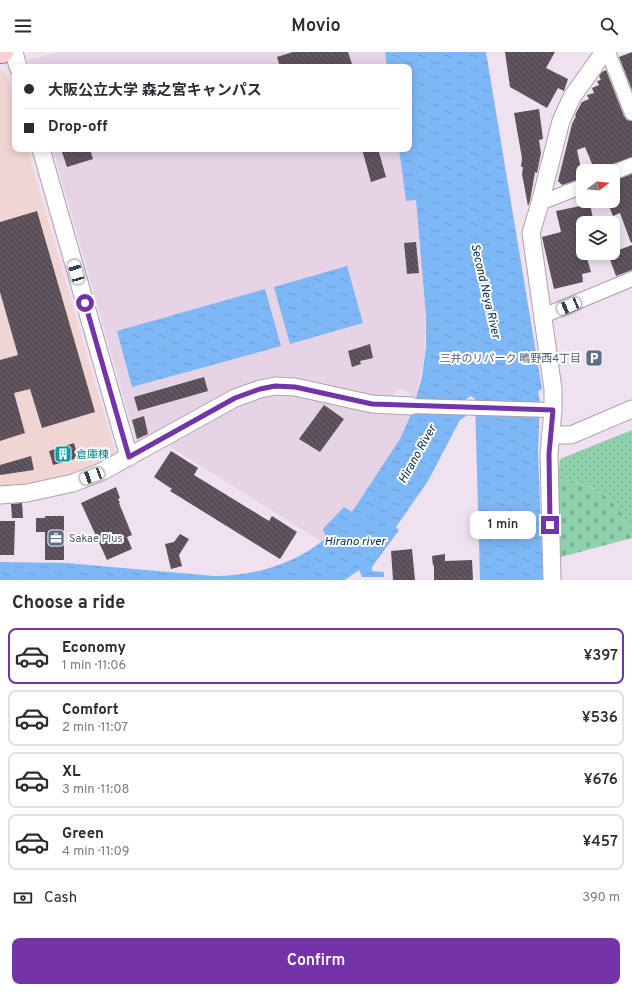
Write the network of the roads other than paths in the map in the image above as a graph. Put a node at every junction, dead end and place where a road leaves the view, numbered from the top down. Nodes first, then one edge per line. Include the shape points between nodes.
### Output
1 (14, 52) edge
2 (610, 53) edge
3 (17, 64) edge
4 (632, 113) edge
5 (42, 152) edge
6 (632, 165) edge
7 (620, 170) edge
8 (576, 189) edge
9 (540, 203) junction
10 (632, 280) edge
11 (543, 316) junction
12 (411, 406) joint
13 (547, 410) junction
14 (632, 410) edge
15 (550, 435) junction
16 (129, 457) junction
17 (0, 495) edge
18 (552, 580) edge

1 - 3 street
2 - 4 street
2 - 9 street via 572,97 561,121
5 - 16 street
6 - 7 street
8 - 9 street
9 - 11 street via 531,233
10 - 11 street
11 - 13 street via 553,379
12 - 13 street
12 - 16 street via 372,404 295,387 275,386 235,398
13 - 15 street
14 - 15 street via 570,435
15 - 18 street via 548,464
16 - 17 street via 73,483 27,493

